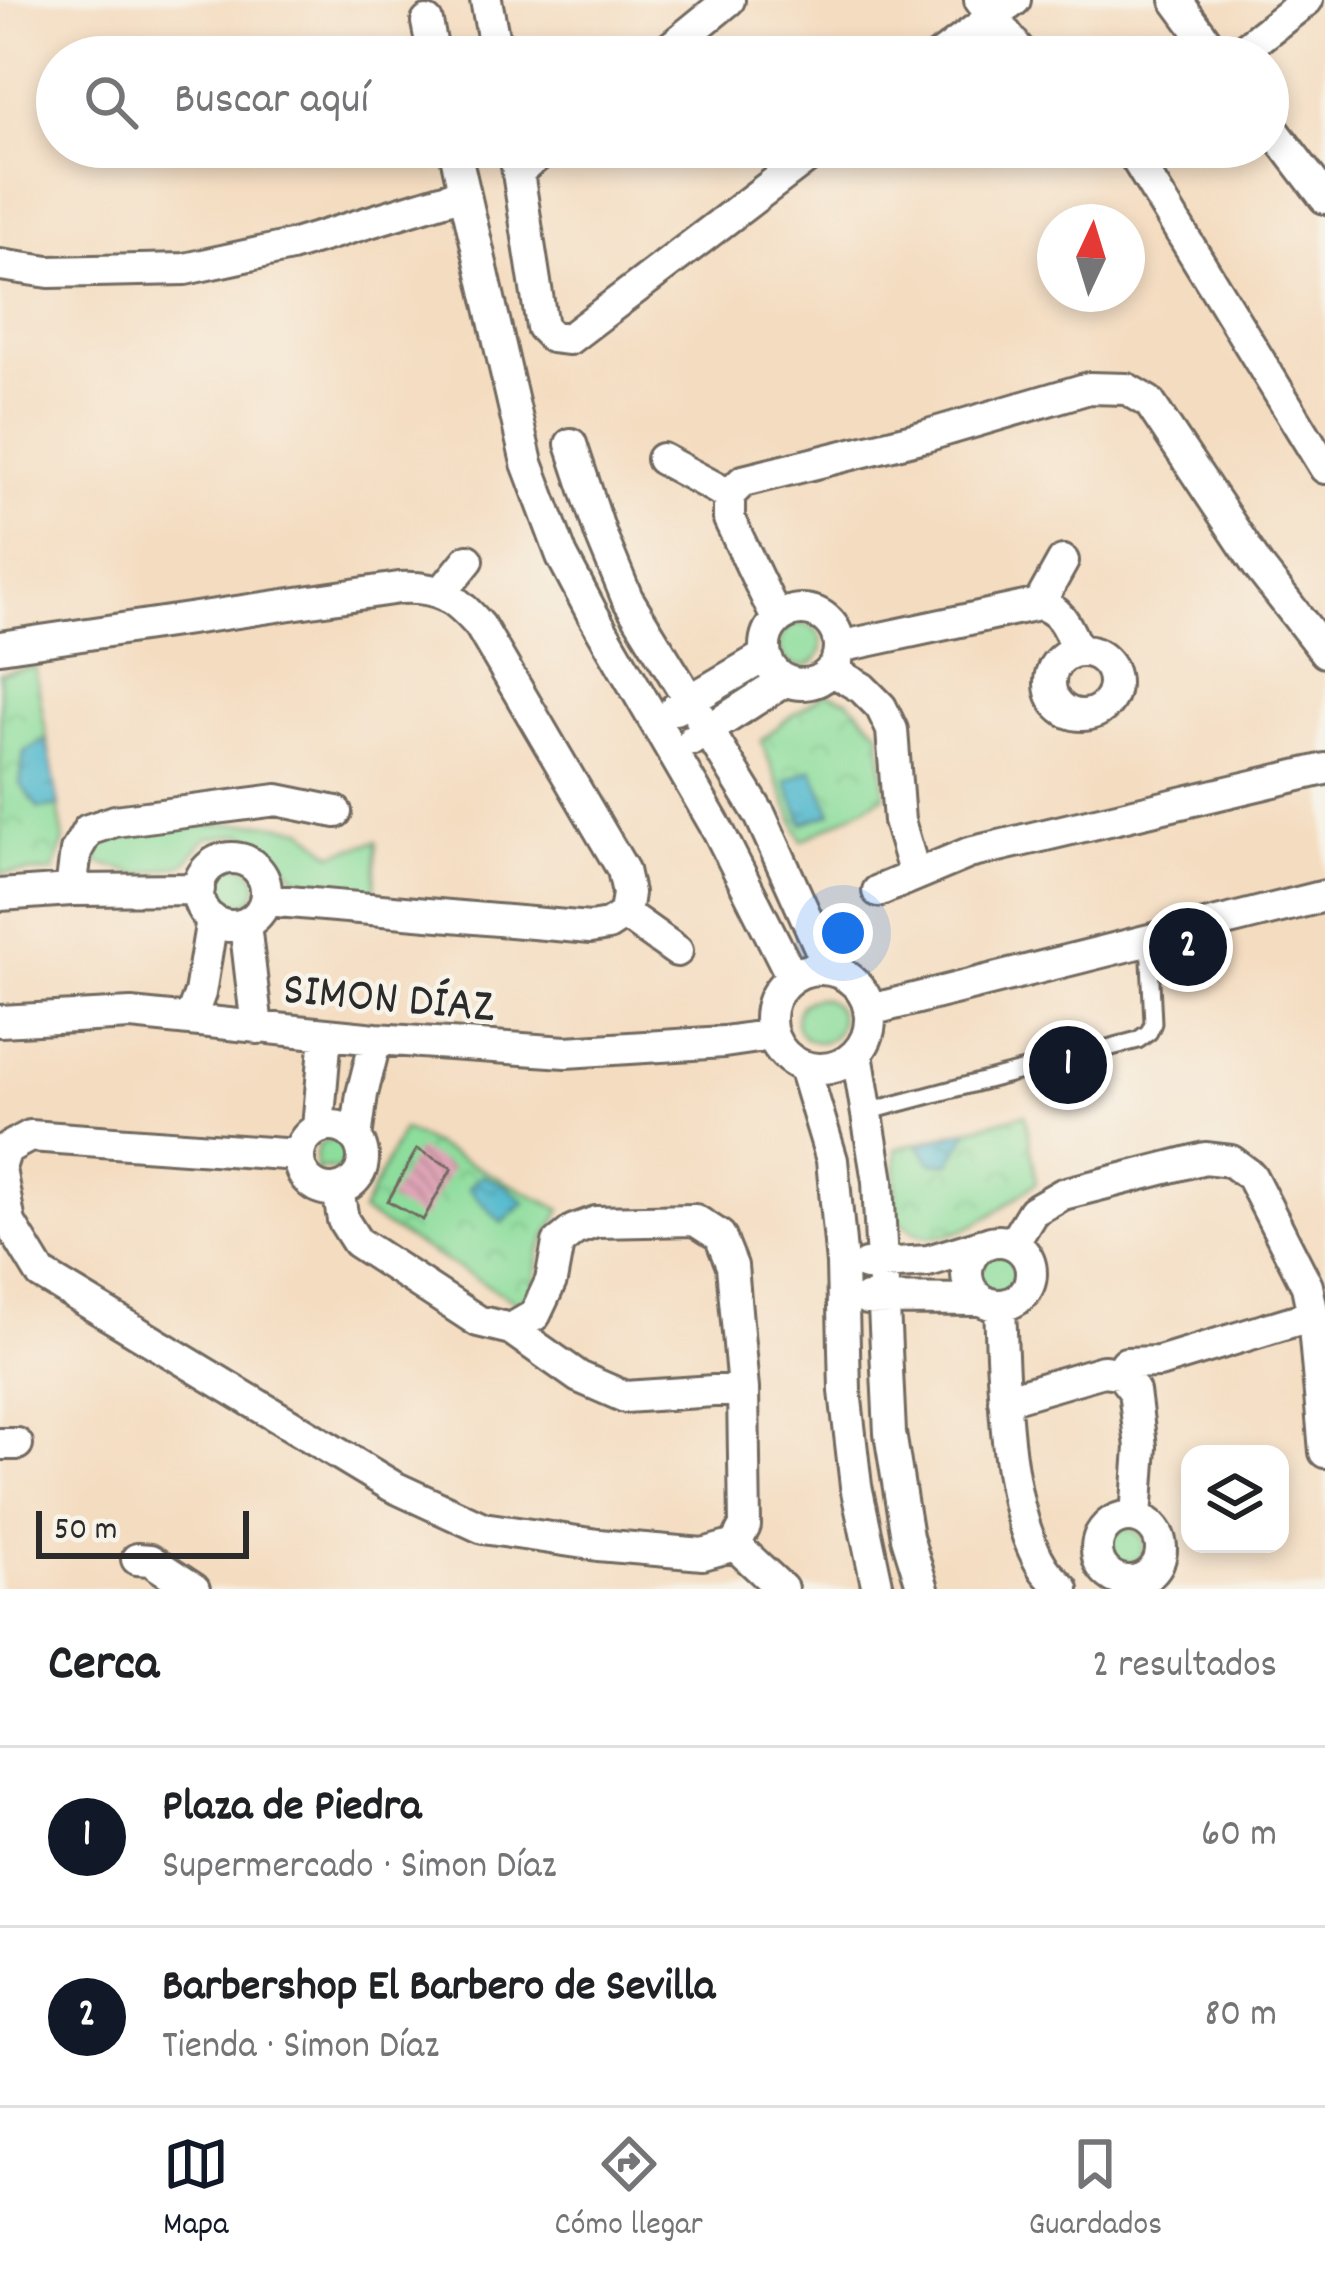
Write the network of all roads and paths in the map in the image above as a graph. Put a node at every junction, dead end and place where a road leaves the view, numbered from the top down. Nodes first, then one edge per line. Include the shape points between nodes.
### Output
1 (486, 0) edge
2 (729, 0) edge
3 (1176, 0) edge
4 (1307, 0) edge
5 (996, 5) edge
6 (427, 22) dead end
7 (430, 36) edge
8 (493, 36) edge
9 (685, 36) edge
10 (962, 36) edge
11 (1013, 36) edge
12 (1203, 36) edge
13 (1261, 36) edge
14 (1289, 151) edge
15 (459, 168) edge
16 (517, 168) edge
17 (793, 168) edge
18 (1142, 168) edge
19 (464, 193) junction
20 (1325, 198) edge
21 (0, 265) edge
22 (571, 444) dead end
23 (662, 459) dead end
24 (1325, 468) edge
25 (729, 495) junction
26 (468, 560) dead end
27 (1063, 561) dead end
28 (442, 592) junction
29 (627, 598) junction
30 (1039, 604) junction
31 (592, 613) junction
32 (777, 619) junction
33 (0, 647) edge
34 (1078, 651) dead end
35 (1325, 652) edge
36 (765, 656) junction
37 (835, 659) junction
38 (786, 680) junction
39 (691, 700) junction
40 (654, 721) junction
41 (709, 730) junction
42 (673, 751) junction
43 (1325, 769) edge
44 (336, 812) dead end
45 (915, 875) junction
46 (199, 889) junction
47 (71, 890) junction
48 (878, 891) dead end
49 (0, 895) edge
50 (1325, 896) edge
51 (255, 912) junction
52 (625, 914) junction
53 (212, 920) junction
54 (1149, 939) junction
55 (677, 950) dead end
56 (830, 970) junction
57 (792, 977) junction
58 (870, 1010) junction
59 (190, 1020) junction
60 (0, 1022) edge
61 (256, 1028) junction
62 (326, 1034) junction
63 (772, 1035) junction
64 (376, 1039) junction
65 (857, 1054) junction
66 (804, 1067) junction
67 (866, 1112) junction
68 (318, 1128) junction
69 (356, 1138) junction
70 (298, 1155) junction
71 (2, 1157) edge
72 (338, 1190) junction
73 (999, 1244) junction
74 (842, 1264) junction
75 (884, 1265) junction
76 (1315, 1294) edge
77 (885, 1299) junction
78 (843, 1300) junction
79 (990, 1303) junction
80 (511, 1329) junction
81 (1128, 1361) junction
82 (743, 1389) junction
83 (1004, 1400) junction
84 (1325, 1452) edge
85 (1136, 1517) dead end
86 (735, 1545) junction
87 (137, 1559) dead end
88 (194, 1589) edge
89 (782, 1589) edge
90 (878, 1589) edge
91 (923, 1589) edge
92 (1063, 1589) edge

1 - 8 street
2 - 9 street
3 - 12 street
4 - 13 street
5 - 10 street
5 - 11 street
6 - 7 street
14 - 20 street
15 - 19 street
16 - 17 street via 542,327 569,339
18 - 24 street
19 - 21 street via 291,246 185,268 49,272
19 - 31 street via 527,463
22 - 29 street
23 - 25 street
25 - 32 street via 728,519
25 - 35 street via 743,481 1089,388 1127,389 1149,402
26 - 28 street
27 - 30 street
28 - 33 street via 399,588
28 - 52 street via 480,626 623,870
29 - 31 street
29 - 39 street
30 - 34 street via 1054,608
30 - 37 street
31 - 40 street
32 - 36 street
32 - 37 street via 799,609 823,616 838,635
36 - 38 street
36 - 39 street
37 - 38 street via 810,683
37 - 45 street via 892,730 898,821
38 - 41 street
39 - 40 street
39 - 41 street
40 - 42 street
41 - 42 street
41 - 56 street via 760,814
42 - 57 street
43 - 45 street via 969,854
44 - 47 street via 277,800 115,821 88,830
45 - 48 street
46 - 47 street
46 - 51 street via 217,862 238,859 257,869 266,889
46 - 53 street
47 - 49 street
50 - 54 street
51 - 52 street via 590,928
51 - 53 street via 234,926
51 - 61 street
52 - 55 street
53 - 59 street
54 - 58 street
54 - 67 lane via 1153,1023 1138,1040
56 - 57 street
56 - 58 street via 851,979
57 - 63 street via 772,1003
58 - 65 street
59 - 60 street, SIMON DÍAZ via 131,1014
59 - 61 street, SIMON DÍAZ
61 - 62 street, SIMON DÍAZ
62 - 64 street, SIMON DÍAZ
62 - 68 street
63 - 64 street, SIMON DÍAZ via 566,1052
63 - 66 street
64 - 69 street
65 - 66 street via 833,1068
65 - 67 street
66 - 74 street via 832,1160
67 - 75 street
68 - 69 street via 332,1125
68 - 70 street
69 - 72 street via 362,1164
70 - 71 street via 30,1136
70 - 72 street via 305,1178
71 - 86 street via 10,1223 41,1274 392,1486 483,1528 703,1554
72 - 80 street via 357,1242 478,1321
73 - 75 street
73 - 76 street via 1063,1194 1204,1158 1231,1161 1251,1175
73 - 79 street via 970,1257 967,1276
73 - 79 street via 1027,1256 1029,1284 1018,1300
74 - 75 street
74 - 78 street
75 - 77 street
76 - 81 street via 1159,1362
76 - 84 street
77 - 78 street
77 - 79 street
77 - 91 street via 890,1433
78 - 90 street via 856,1486
79 - 83 street
80 - 82 street via 579,1377 625,1397
80 - 82 street via 535,1315 558,1243 574,1230 596,1222 694,1220 720,1236 731,1266
81 - 83 street
81 - 85 street via 1141,1448
82 - 86 street via 745,1526
83 - 92 street via 1019,1514 1044,1569
86 - 89 street
87 - 88 street

